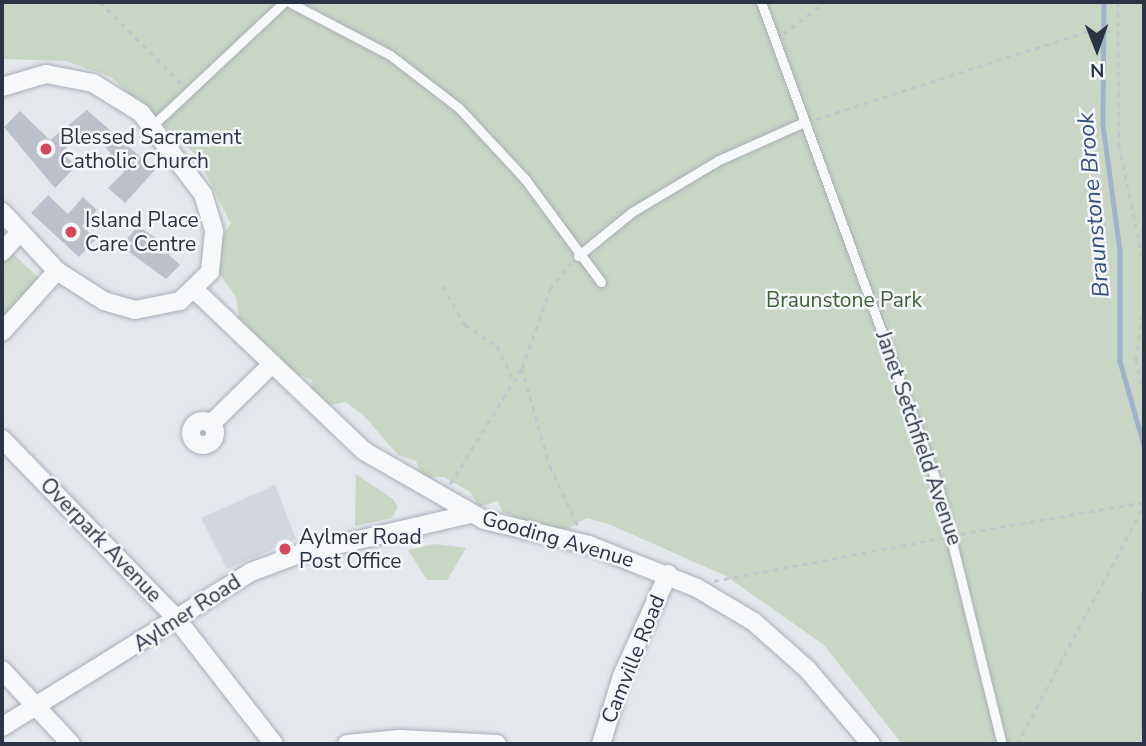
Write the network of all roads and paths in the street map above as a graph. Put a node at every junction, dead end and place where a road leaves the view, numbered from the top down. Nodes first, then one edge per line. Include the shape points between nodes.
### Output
1 (100, 2) edge
2 (287, 2) edge
3 (761, 2) edge
4 (825, 2) edge
5 (1118, 2) edge
6 (1118, 32) junction
7 (778, 39) junction
8 (2, 87) edge
9 (189, 91) junction
10 (802, 123) junction
11 (152, 126) junction
12 (2, 212) edge
13 (18, 234) junction
14 (2, 252) edge
15 (578, 256) junction
16 (1144, 264) edge
17 (57, 271) junction
18 (601, 282) dead end
19 (443, 286) dead end
20 (197, 291) junction
21 (1144, 305) edge
22 (2, 332) edge
23 (271, 365) junction
24 (522, 368) junction
25 (514, 381) junction
26 (1144, 394) edge
27 (211, 424) dead end
28 (2, 439) edge
29 (440, 499) junction
30 (1144, 504) edge
31 (471, 514) junction
32 (953, 536) junction
33 (589, 545) junction
34 (668, 574) junction
35 (697, 587) junction
36 (175, 617) junction
37 (2, 670) edge
38 (37, 705) junction
39 (2, 727) edge
40 (72, 744) edge
41 (274, 744) edge
42 (347, 744) edge
43 (497, 744) edge
44 (601, 744) edge
45 (871, 744) edge
46 (1002, 744) edge
47 (1017, 744) edge

1 - 9 path
2 - 9 lane
2 - 15 lane via 390,55 459,108 525,179
3 - 7 lane, Janet Setchfield Avenue
4 - 7 path
5 - 6 path
6 - 10 path via 1096,32
6 - 16 path via 1123,183
7 - 10 lane, Janet Setchfield Avenue
8 - 11 street via 46,74 93,83
9 - 11 lane
10 - 15 lane via 719,160 632,212
10 - 32 lane, Janet Setchfield Avenue via 905,383
11 - 20 street via 203,194 214,231 210,272
12 - 13 street
13 - 14 street
13 - 17 street
15 - 18 lane
15 - 24 path via 550,289
17 - 20 street via 104,301 135,310 160,309
17 - 22 street
19 - 25 path via 465,325 497,346
20 - 23 street, Gooding Avenue
21 - 26 path via 1136,360
23 - 27 street
23 - 29 street, Gooding Avenue via 364,451
24 - 25 path
24 - 33 path via 550,467
25 - 29 path
28 - 36 street, Overpark Avenue
29 - 31 street, Gooding Avenue
30 - 32 path
30 - 47 path
31 - 33 street, Gooding Avenue
31 - 36 street, Aylmer Road via 302,553 230,582
32 - 35 path via 726,576
32 - 46 lane, Janet Setchfield Avenue
33 - 34 street, Gooding Avenue
34 - 35 street, Gooding Avenue
34 - 44 street, Camville Road via 627,664
35 - 45 street, Gooding Avenue via 754,622 808,670
36 - 38 street, Aylmer Road via 107,666
36 - 41 street, Overpark Avenue
37 - 38 street
38 - 39 street, Aylmer Road
38 - 40 street
42 - 43 street via 400,739

